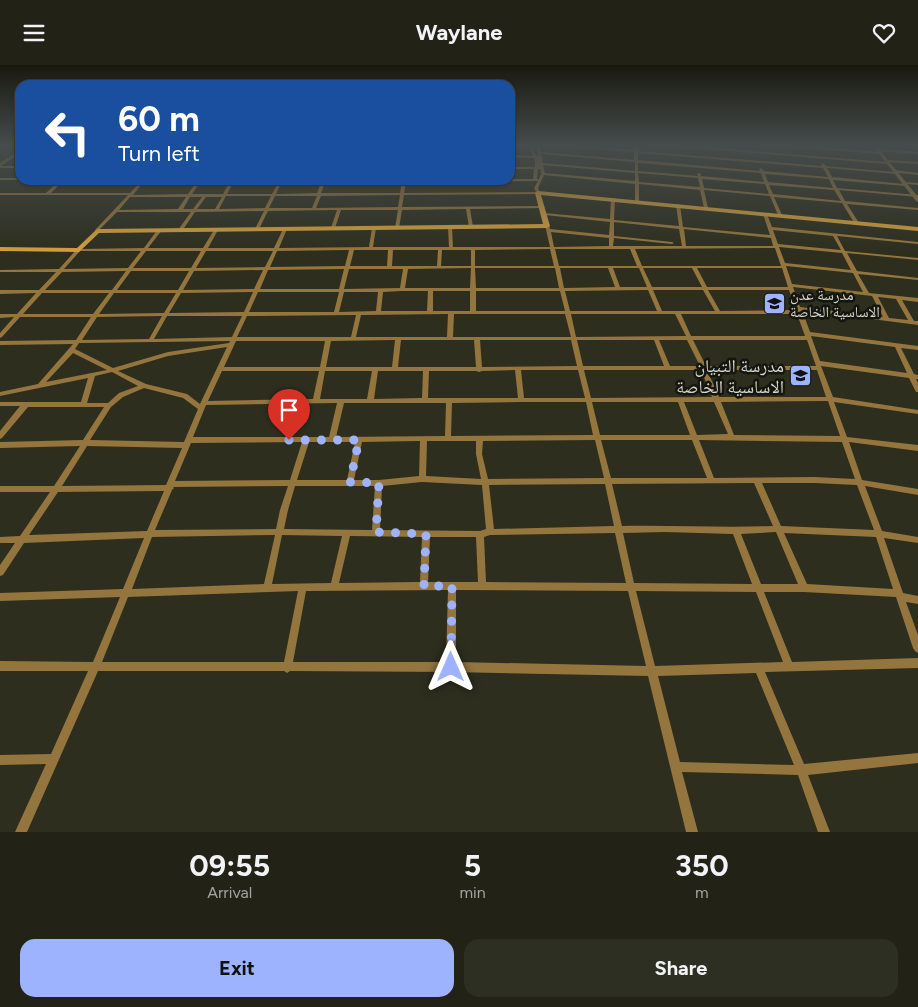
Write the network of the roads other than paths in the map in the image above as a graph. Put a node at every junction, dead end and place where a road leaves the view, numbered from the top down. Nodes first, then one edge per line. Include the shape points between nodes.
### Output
1 (540, 180) edge
2 (613, 181) edge
3 (680, 181) edge
4 (701, 181) edge
5 (735, 181) edge
6 (832, 181) edge
7 (865, 181) edge
8 (903, 181) edge
9 (750, 182) joint
10 (636, 183) junction
11 (767, 183) junction
12 (905, 184) junction
13 (918, 184) edge
14 (57, 185) edge
15 (139, 185) edge
16 (196, 185) edge
17 (231, 185) edge
18 (279, 185) edge
19 (323, 185) edge
20 (403, 185) edge
21 (458, 185) edge
22 (479, 185) edge
23 (681, 187) junction
24 (813, 188) junction
25 (702, 189) junction
26 (836, 190) junction
27 (457, 193) junction
28 (480, 193) junction
29 (492, 193) junction
30 (538, 193) junction
31 (0, 194) edge
32 (47, 194) junction
33 (320, 194) junction
34 (402, 194) junction
35 (443, 194) junction
36 (130, 195) junction
37 (225, 195) junction
38 (275, 195) junction
39 (355, 195) junction
40 (187, 196) junction
41 (204, 196) junction
42 (772, 196) junction
43 (917, 197) edge
44 (613, 199) junction
45 (819, 200) junction
46 (636, 201) junction
47 (844, 202) junction
48 (678, 205) junction
49 (400, 208) junction
50 (444, 208) junction
51 (468, 208) junction
52 (496, 208) junction
53 (706, 208) junction
54 (268, 209) junction
55 (314, 209) junction
56 (339, 209) junction
57 (351, 209) junction
58 (918, 209) edge
59 (180, 210) junction
60 (194, 210) junction
61 (216, 210) junction
62 (116, 211) junction
63 (544, 211) junction
64 (765, 214) junction
65 (780, 215) junction
66 (613, 220) junction
67 (857, 223) junction
68 (450, 227) junction
69 (471, 227) junction
70 (374, 228) junction
71 (397, 228) junction
72 (548, 228) junction
73 (682, 228) junction
74 (770, 228) junction
75 (257, 229) junction
76 (285, 229) junction
77 (333, 229) junction
78 (918, 229) edge
79 (160, 230) junction
80 (180, 230) junction
81 (216, 230) junction
82 (97, 231) junction
83 (834, 234) junction
84 (611, 237) junction
85 (775, 243) junction
86 (918, 243) edge
87 (684, 246) junction
88 (552, 247) junction
89 (632, 247) junction
90 (352, 248) junction
91 (371, 248) junction
92 (391, 248) junction
93 (440, 248) junction
94 (451, 248) junction
95 (473, 248) junction
96 (611, 248) junction
97 (0, 249) edge
98 (79, 249) junction
99 (206, 249) junction
100 (276, 249) junction
101 (145, 250) junction
102 (845, 251) junction
103 (918, 259) edge
104 (783, 266) junction
105 (389, 267) junction
106 (406, 267) junction
107 (439, 267) junction
108 (473, 267) junction
109 (556, 267) junction
110 (610, 267) junction
111 (640, 267) junction
112 (193, 268) junction
113 (346, 268) junction
114 (694, 268) junction
115 (130, 269) junction
116 (267, 269) junction
117 (60, 270) junction
118 (0, 271) edge
119 (856, 272) junction
120 (918, 279) edge
121 (790, 286) junction
122 (618, 288) junction
123 (341, 289) junction
124 (431, 289) junction
125 (474, 289) junction
126 (562, 289) junction
127 (650, 289) junction
128 (706, 289) junction
129 (257, 290) junction
130 (381, 290) junction
131 (402, 290) junction
132 (113, 291) junction
133 (179, 291) junction
134 (0, 292) edge
135 (40, 293) junction
136 (867, 294) junction
137 (874, 295) junction
138 (898, 298) junction
139 (918, 300) edge
140 (799, 310) junction
141 (430, 312) junction
142 (451, 312) junction
143 (473, 312) junction
144 (568, 312) junction
145 (660, 312) junction
146 (677, 312) junction
147 (718, 312) junction
148 (246, 313) junction
149 (336, 313) junction
150 (359, 313) junction
151 (378, 313) junction
152 (95, 315) junction
153 (166, 315) junction
154 (0, 316) edge
155 (18, 316) junction
156 (886, 318) junction
157 (915, 322) edge
158 (0, 336) edge
159 (808, 336) junction
160 (689, 338) junction
161 (328, 339) junction
162 (353, 339) junction
163 (398, 339) junction
164 (450, 339) junction
165 (477, 339) junction
166 (576, 339) junction
167 (656, 339) junction
168 (150, 341) junction
169 (233, 342) junction
170 (0, 343) edge
171 (77, 343) junction
172 (897, 345) junction
173 (918, 348) edge
174 (72, 351) junction
175 (818, 365) junction
176 (667, 367) junction
177 (703, 367) junction
178 (581, 368) junction
179 (219, 369) junction
180 (321, 369) junction
181 (375, 369) junction
182 (394, 369) junction
183 (518, 369) junction
184 (426, 370) junction
185 (479, 370) junction
186 (110, 371) junction
187 (92, 375) junction
188 (915, 377) edge
189 (41, 384) junction
190 (144, 385) junction
191 (918, 390) edge
192 (0, 394) edge
193 (831, 399) junction
194 (680, 400) junction
195 (716, 400) junction
196 (316, 401) junction
197 (341, 401) junction
198 (370, 401) junction
199 (425, 401) junction
200 (449, 401) junction
201 (521, 401) junction
202 (589, 401) junction
203 (0, 404) edge
204 (26, 405) junction
205 (83, 405) junction
206 (110, 405) junction
207 (203, 406) junction
208 (918, 412) edge
209 (0, 436) edge
210 (598, 437) junction
211 (694, 437) junction
212 (732, 437) junction
213 (424, 439) junction
214 (448, 439) junction
215 (480, 439) junction
216 (844, 439) junction
217 (306, 440) junction
218 (332, 440) junction
219 (359, 440) junction
220 (86, 443) junction
221 (188, 443) junction
222 (0, 445) edge
223 (918, 448) edge
224 (422, 479) junction
225 (712, 481) junction
226 (757, 481) junction
227 (292, 482) junction
228 (350, 482) junction
229 (485, 482) junction
230 (608, 482) junction
231 (859, 482) junction
232 (379, 483) junction
233 (171, 486) junction
234 (0, 489) edge
235 (56, 489) junction
236 (918, 492) edge
237 (617, 529) junction
238 (778, 529) junction
239 (490, 531) junction
240 (736, 531) junction
241 (279, 532) junction
242 (376, 532) junction
243 (347, 533) junction
244 (151, 534) junction
245 (426, 534) junction
246 (480, 534) junction
247 (880, 534) junction
248 (0, 540) edge
249 (21, 540) junction
250 (918, 540) edge
251 (0, 572) edge
252 (482, 585) junction
253 (424, 586) junction
254 (452, 586) junction
255 (303, 587) junction
256 (334, 587) junction
257 (631, 587) junction
258 (759, 587) junction
259 (804, 588) junction
260 (267, 589) junction
261 (126, 593) junction
262 (900, 594) junction
263 (0, 597) edge
264 (918, 600) edge
265 (918, 648) edge
266 (918, 663) edge
267 (0, 666) edge
268 (789, 666) junction
269 (95, 667) junction
270 (451, 667) junction
271 (287, 668) junction
272 (759, 668) junction
273 (652, 671) junction
274 (918, 758) edge
275 (53, 759) junction
276 (0, 760) edge
277 (676, 767) junction
278 (801, 770) junction
279 (21, 832) edge
280 (692, 832) edge
281 (824, 832) edge

1 - 30 street via 536,188
2 - 10 street
3 - 23 street
4 - 25 street
5 - 9 street
6 - 26 street
7 - 12 street
8 - 12 street
9 - 11 street
10 - 23 street
10 - 46 street
11 - 24 street
11 - 42 street
12 - 13 street
12 - 43 street
14 - 32 street
15 - 36 street
16 - 40 street
17 - 37 street
18 - 38 street
19 - 33 street
20 - 34 street
21 - 27 street
22 - 28 street
23 - 25 street
24 - 26 street
24 - 45 street
25 - 42 street
25 - 53 street
26 - 43 street
26 - 47 street
27 - 28 street
27 - 35 street
28 - 29 street
29 - 30 street
29 - 52 street
30 - 44 main road
30 - 63 main road
31 - 32 street
32 - 36 street
33 - 38 street
33 - 39 street
33 - 55 street
34 - 35 street
34 - 39 street
34 - 49 street
35 - 50 street
36 - 40 street
36 - 62 street
37 - 38 street
37 - 41 street
37 - 61 street
38 - 54 street
39 - 57 street
40 - 41 street
40 - 59 street
41 - 60 street
42 - 45 street
42 - 65 street
44 - 46 main road
44 - 66 street
45 - 47 street
46 - 48 main road
47 - 58 street
47 - 67 street
48 - 53 main road
48 - 73 street
49 - 50 street
49 - 57 street
49 - 71 street
50 - 51 street
51 - 52 street
51 - 69 street
52 - 63 street
53 - 64 main road
54 - 55 street
54 - 61 street
54 - 75 street
55 - 56 street
56 - 57 street
56 - 77 street
59 - 60 street
59 - 62 street
60 - 61 street
60 - 80 street
62 - 82 street
63 - 66 street
63 - 72 main road
64 - 65 main road
64 - 74 street
65 - 67 main road
66 - 73 street
66 - 84 street
67 - 78 main road
68 - 69 main road
68 - 71 main road
68 - 94 street
69 - 72 main road
70 - 71 main road
70 - 77 main road
70 - 91 street
72 - 84 street
72 - 88 street
73 - 85 street
73 - 87 street
74 - 83 street
74 - 85 street
75 - 76 main road
75 - 81 main road
76 - 77 main road
76 - 100 street
79 - 80 main road
79 - 82 main road
79 - 101 street
80 - 81 main road
81 - 99 street
82 - 98 main road
83 - 86 street
83 - 102 street
84 - 87 street
84 - 96 street
85 - 87 street
85 - 102 street
85 - 104 street
87 - 89 street
88 - 95 street
88 - 96 street
88 - 109 street
89 - 96 street
89 - 111 street
90 - 91 street
90 - 100 street
90 - 113 street
91 - 92 street
92 - 93 street
92 - 105 street
93 - 94 street
93 - 107 street
94 - 95 street
95 - 108 street
97 - 98 main road
98 - 101 street
98 - 117 street
99 - 100 street
99 - 101 street
99 - 112 street
100 - 116 street
101 - 115 street
102 - 103 street
102 - 119 street
104 - 114 street
104 - 119 street
104 - 121 street
105 - 106 street
105 - 113 street
106 - 107 street
106 - 131 street
107 - 108 street
108 - 109 street
108 - 125 street
109 - 110 street
109 - 126 street
110 - 111 street
110 - 122 street
111 - 114 street
111 - 127 street
112 - 115 street
112 - 116 street
112 - 133 street
113 - 116 street
113 - 123 street
114 - 128 street
115 - 117 street
115 - 132 street
116 - 129 street
117 - 118 street
117 - 135 street
119 - 120 street
119 - 136 street
121 - 128 street
121 - 136 street
121 - 140 street
122 - 126 street
122 - 127 street
123 - 129 street
123 - 130 street
123 - 149 street
124 - 125 street
124 - 131 street
124 - 141 street
125 - 126 street
125 - 143 street
126 - 144 street
127 - 128 street
127 - 145 street
128 - 147 street
129 - 133 street
129 - 148 street
130 - 131 street
130 - 151 street
132 - 133 street
132 - 135 street
132 - 152 street
133 - 153 street
134 - 135 street
135 - 155 street
136 - 137 street
137 - 138 street
137 - 156 street
138 - 139 street
138 - 157 street
140 - 147 street
140 - 156 street
140 - 159 street
141 - 142 street
141 - 151 street
142 - 143 street
142 - 164 street
143 - 144 street
144 - 145 street
144 - 166 street
145 - 146 street
146 - 147 street
146 - 160 street
148 - 149 street
148 - 153 street
148 - 169 street
149 - 150 street
150 - 151 street
150 - 162 street
152 - 153 street
152 - 155 street
152 - 171 street
153 - 168 street
154 - 155 street
155 - 158 street
156 - 157 street
159 - 160 street
159 - 172 street
159 - 175 street
160 - 167 street
160 - 177 street
161 - 162 street
161 - 169 street
161 - 180 street
162 - 163 street
163 - 164 street
163 - 182 street
164 - 165 street
165 - 166 street
165 - 185 street
166 - 167 street
166 - 178 street
167 - 176 street
168 - 169 street
168 - 171 street
169 - 179 street
169 - 186 street via 168,354
170 - 171 street
171 - 174 street
172 - 173 street
172 - 188 street
174 - 186 street
174 - 189 street
175 - 177 street
175 - 188 street
175 - 193 street
176 - 177 street
176 - 178 street
177 - 195 street
178 - 183 street
178 - 202 street
179 - 180 street
179 - 207 street
180 - 181 street
180 - 196 street
181 - 182 street
181 - 198 street
182 - 184 street
183 - 185 street
183 - 201 street
184 - 185 street
184 - 199 street
186 - 187 street
186 - 190 street
187 - 189 street
187 - 205 street
188 - 191 street
189 - 192 street
190 - 206 street via 121,395
190 - 207 street via 185,396
193 - 195 street
193 - 208 street
193 - 216 street
194 - 195 street
194 - 202 street
194 - 211 street
195 - 212 street
196 - 197 street
196 - 207 street
197 - 198 street
197 - 218 street
198 - 199 street
199 - 200 street
200 - 201 street
200 - 214 street
201 - 202 street
202 - 210 street
203 - 204 street
204 - 205 street
204 - 209 street
205 - 206 street
206 - 220 street
207 - 221 street
210 - 211 street
210 - 215 street
210 - 230 street
211 - 212 street
211 - 225 street
212 - 216 street
213 - 214 street
213 - 219 street
213 - 224 street
214 - 215 street
215 - 229 street via 479,454
216 - 223 street
216 - 231 street
217 - 218 street
217 - 221 street
217 - 227 street
218 - 219 street
219 - 228 street
220 - 221 street
220 - 222 street
220 - 235 street
221 - 233 street
224 - 229 street
224 - 232 street
225 - 226 street
225 - 230 street
226 - 231 street
226 - 238 street
227 - 228 street
227 - 233 street
227 - 241 street
228 - 232 street
229 - 230 street
229 - 239 street
230 - 237 street
231 - 236 street
231 - 247 street
232 - 242 street
233 - 235 street
233 - 244 street
234 - 235 street
235 - 249 street
237 - 239 street
237 - 240 street
237 - 257 street
238 - 240 street
238 - 247 street
238 - 259 street
239 - 246 street
240 - 258 street
241 - 243 street
241 - 244 street
241 - 260 street
242 - 243 street
242 - 245 street
243 - 256 street
244 - 249 street
244 - 261 street
245 - 246 street
245 - 253 street
246 - 252 street
247 - 250 street
247 - 262 street
248 - 249 street
249 - 251 street
252 - 254 street
252 - 257 street
253 - 254 street
253 - 256 street
254 - 270 street
255 - 256 street
255 - 260 street
255 - 271 street
257 - 258 street
257 - 273 street
258 - 259 street
258 - 268 street
259 - 262 street
260 - 261 street
261 - 263 street
261 - 269 street
262 - 264 street
262 - 265 street
266 - 268 street
267 - 269 street
268 - 272 street
269 - 271 street
269 - 275 street
270 - 271 street
270 - 273 street
272 - 273 street
272 - 278 street
273 - 277 street
274 - 278 street
275 - 276 street
275 - 279 street
277 - 278 street
277 - 280 street
278 - 281 street

